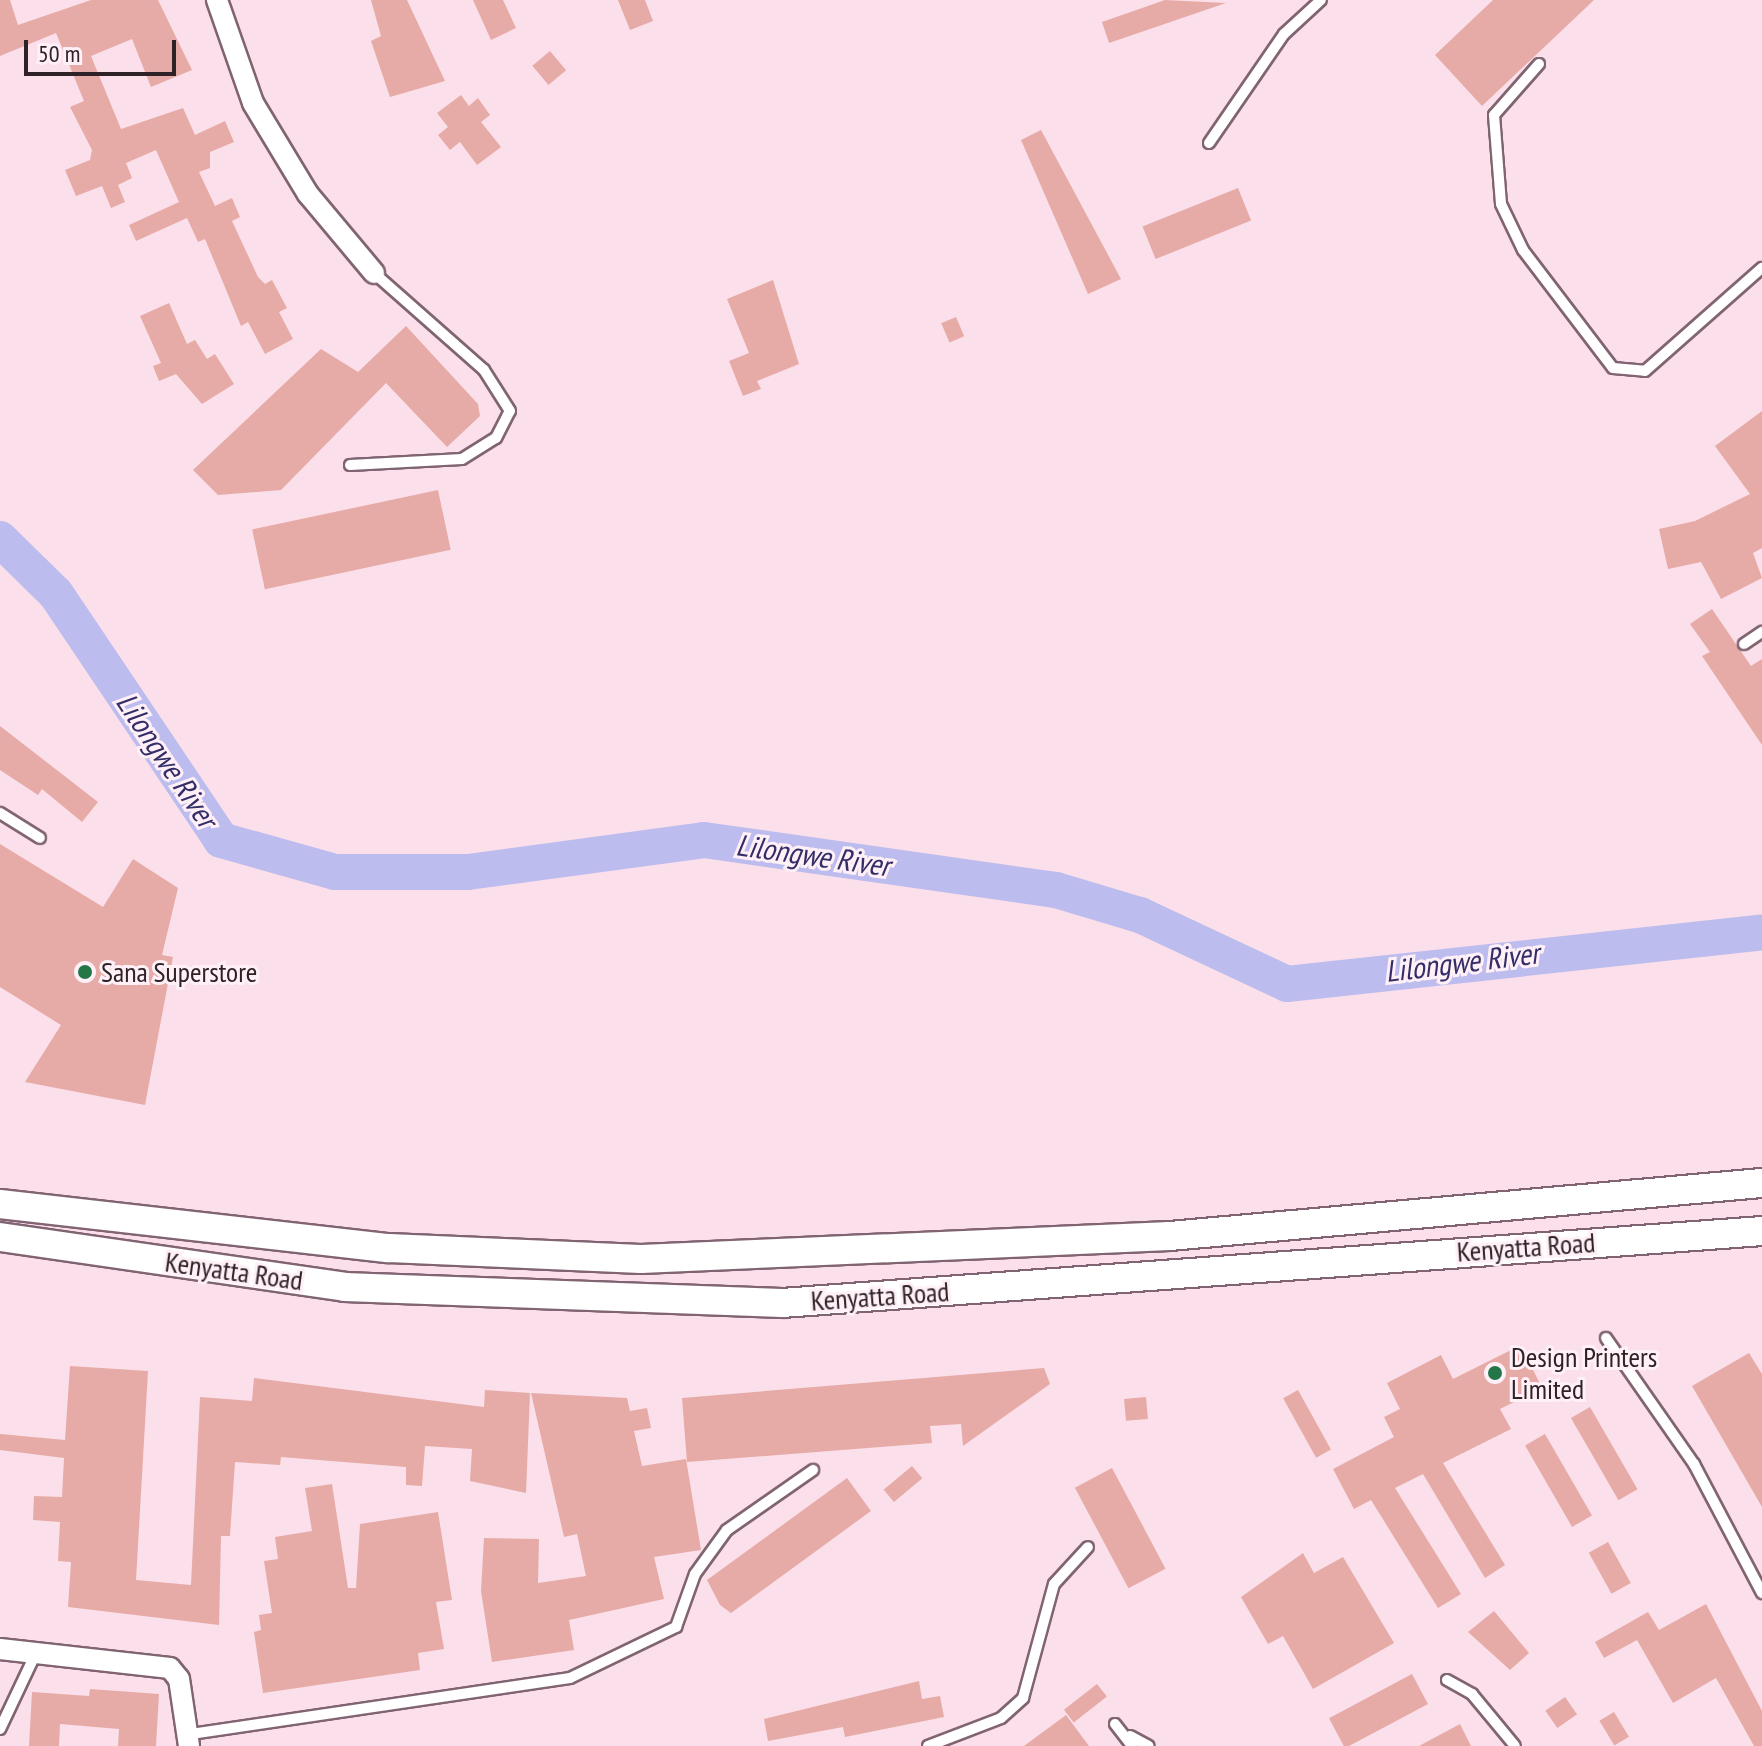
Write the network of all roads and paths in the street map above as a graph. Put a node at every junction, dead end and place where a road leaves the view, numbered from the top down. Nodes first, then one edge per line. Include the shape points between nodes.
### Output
1 (217, 0) edge
2 (1321, 0) edge
3 (1539, 64) dead end
4 (1209, 143) dead end
5 (1762, 268) edge
6 (374, 273) joint
7 (350, 465) dead end
8 (1762, 632) edge
9 (1744, 644) dead end
10 (0, 813) edge
11 (40, 838) dead end
12 (1762, 1183) edge
13 (0, 1204) edge
14 (1762, 1231) edge
15 (0, 1237) edge
16 (1606, 1338) dead end
17 (813, 1470) dead end
18 (1088, 1547) dead end
19 (1762, 1593) edge
20 (0, 1649) edge
21 (36, 1653) junction
22 (1447, 1680) dead end
23 (1115, 1724) dead end
24 (0, 1729) edge
25 (190, 1740) edge
26 (1131, 1741) edge
27 (928, 1746) edge
28 (1149, 1746) edge
29 (1515, 1746) edge

1 - 6 street via 241,78 267,129 308,194
2 - 4 lane via 1284,34
3 - 5 lane via 1494,115 1501,204 1523,250 1613,368 1645,371
6 - 7 lane via 484,370 510,411 496,438 462,459
8 - 9 lane
10 - 11 lane
12 - 13 main road, Kenyatta Road via 1170,1236 641,1259 389,1248
14 - 15 main road, Kenyatta Road via 782,1303 345,1287
16 - 19 lane via 1677,1437
17 - 25 lane via 727,1530 695,1574 676,1627 570,1678
18 - 27 lane via 1054,1584 1023,1698 1001,1718
20 - 21 street
21 - 24 lane
21 - 25 street via 170,1668 179,1679
22 - 29 lane via 1472,1694
23 - 26 lane
26 - 28 lane

